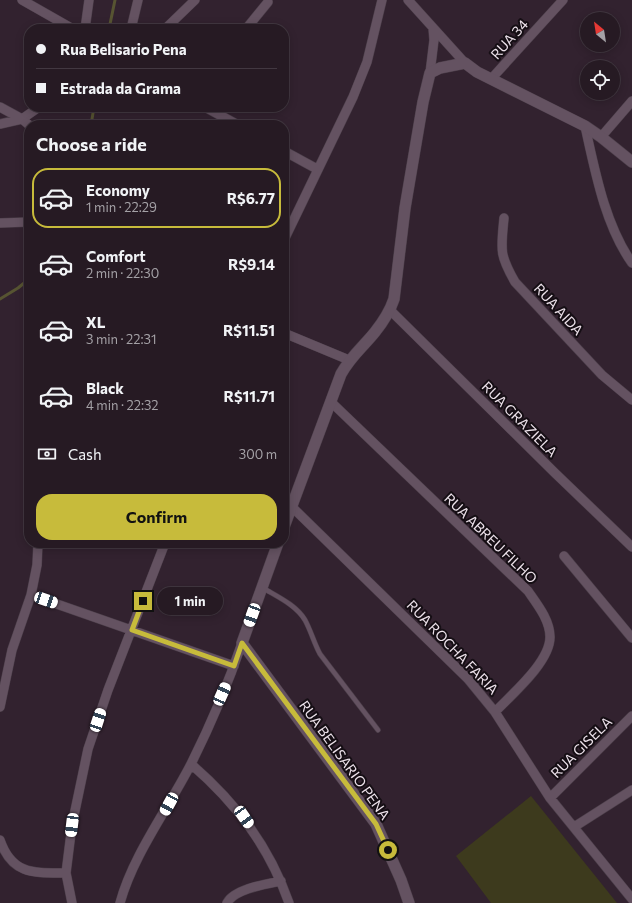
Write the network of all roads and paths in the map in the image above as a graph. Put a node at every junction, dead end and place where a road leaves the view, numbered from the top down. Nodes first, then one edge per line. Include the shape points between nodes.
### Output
1 (22, 0) edge
2 (89, 0) edge
3 (138, 0) edge
4 (195, 0) edge
5 (382, 0) edge
6 (408, 0) edge
7 (563, 0) edge
8 (268, 2) dead end
9 (64, 24) edge
10 (86, 24) edge
11 (132, 24) edge
12 (170, 24) edge
13 (250, 24) edge
14 (433, 28) junction
15 (465, 64) junction
16 (430, 73) junction
17 (492, 78) junction
18 (632, 101) edge
19 (0, 107) edge
20 (35, 112) edge
21 (215, 112) edge
22 (28, 120) edge
23 (229, 120) edge
24 (24, 121) edge
25 (24, 122) edge
26 (0, 124) edge
27 (584, 126) junction
28 (601, 136) junction
29 (289, 154) edge
30 (632, 162) edge
31 (317, 169) junction
32 (504, 218) dead end
33 (24, 222) edge
34 (0, 223) edge
35 (289, 229) edge
36 (632, 263) edge
37 (390, 310) junction
38 (289, 335) edge
39 (349, 360) junction
40 (632, 400) edge
41 (331, 402) junction
42 (292, 507) junction
43 (289, 514) edge
44 (632, 547) edge
45 (38, 548) edge
46 (163, 548) edge
47 (276, 548) edge
48 (564, 556) dead end
49 (261, 587) junction
50 (31, 595) junction
51 (132, 630) junction
52 (632, 638) edge
53 (242, 643) junction
54 (234, 666) junction
55 (0, 706) edge
56 (496, 712) junction
57 (632, 716) edge
58 (378, 730) dead end
59 (191, 764) junction
60 (632, 790) edge
61 (550, 798) junction
62 (574, 827) junction
63 (0, 840) edge
64 (66, 872) junction
65 (281, 881) junction
66 (632, 899) edge
67 (72, 903) edge
68 (120, 903) edge
69 (227, 903) edge
70 (289, 903) edge
71 (408, 903) edge

1 - 9 street
2 - 10 street
3 - 11 street
4 - 12 street
5 - 31 street via 367,62 353,97
6 - 14 street
7 - 17 street, RUA 34
8 - 13 street
14 - 15 street
14 - 16 street
15 - 16 street via 448,66
15 - 17 street
16 - 37 street via 406,200 398,284
17 - 27 street
18 - 28 street
19 - 24 street
20 - 22 street
21 - 23 street
25 - 26 street
27 - 28 street
27 - 36 street via 600,188 616,235
28 - 30 street
29 - 31 street
31 - 35 street
32 - 40 street, RUA AIDA via 501,252 515,282 602,376
33 - 34 street
37 - 39 street via 375,332
37 - 44 street, RUA GRAZIELA
38 - 39 street
39 - 41 street
41 - 42 street
41 - 56 street, RUA ABREU FILHO via 528,591 546,620 550,637 547,652 536,669
42 - 43 street
42 - 56 street, RUA ROCHA FARIA via 468,679
45 - 50 street
46 - 51 street
47 - 49 street
48 - 52 street
49 - 53 street
49 - 58 lane via 300,614 320,654
50 - 51 street
50 - 55 street via 12,650
51 - 54 street
51 - 64 street via 88,749 72,825
53 - 54 street
53 - 71 street, RUA BELISARIO PENA via 376,824
54 - 59 street
56 - 61 street, RUA ROCHA FARIA
57 - 61 street, RUA GISELA
59 - 65 street via 219,789 244,817 261,842
59 - 68 street via 139,858
60 - 62 street
61 - 62 street, RUA ROCHA FARIA
62 - 66 street, RUA ROCHA FARIA
63 - 64 street via 9,860 21,869 43,873
64 - 67 street
65 - 69 street via 250,889 229,899
65 - 70 street

